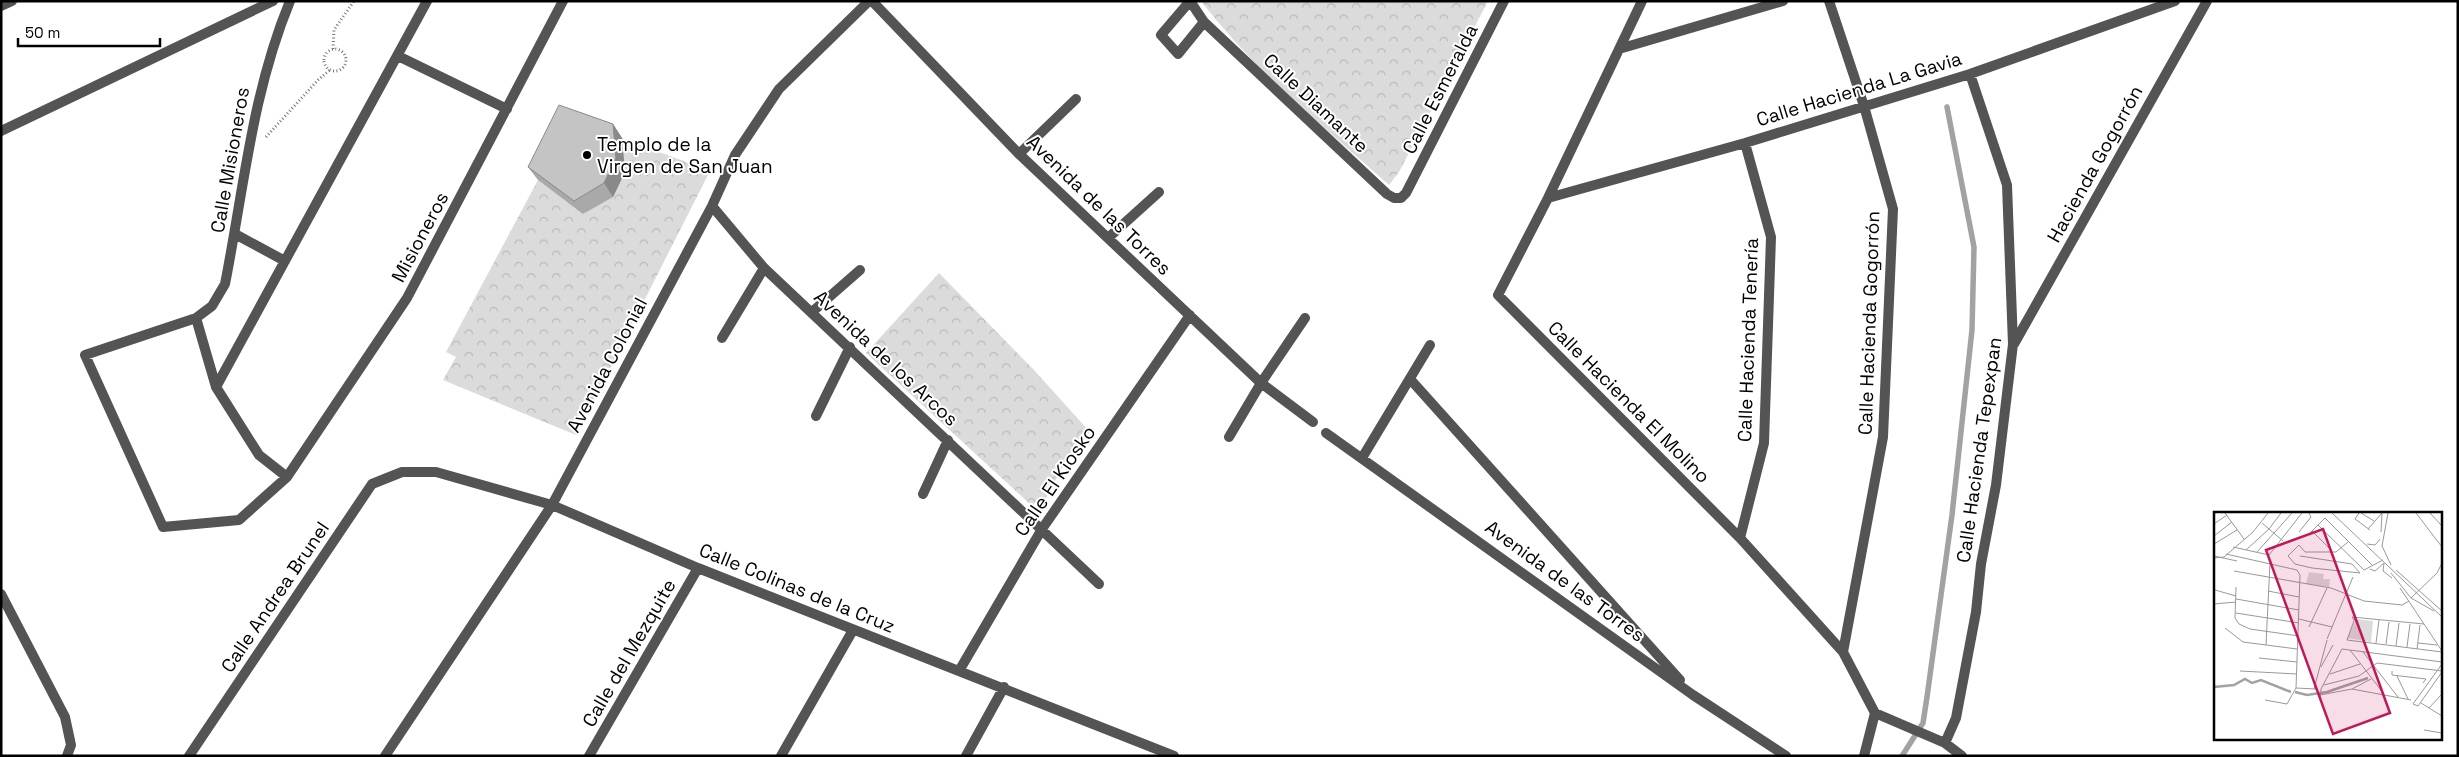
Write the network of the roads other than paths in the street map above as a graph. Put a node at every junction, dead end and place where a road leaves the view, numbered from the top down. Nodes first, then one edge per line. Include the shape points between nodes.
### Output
1 (12, 1) edge
2 (273, 1) edge
3 (290, 1) edge
4 (427, 1) edge
5 (563, 1) edge
6 (871, 1) edge
7 (1190, 1) edge
8 (1504, 1) edge
9 (1642, 1) edge
10 (1782, 1) edge
11 (1829, 1) edge
12 (2175, 1) edge
13 (2207, 1) edge
14 (1, 6) edge
15 (1204, 22) junction
16 (1620, 49) junction
17 (398, 56) junction
18 (1970, 74) junction
19 (1076, 99) dead end
20 (1864, 106) junction
21 (507, 109) junction
22 (1, 131) edge
23 (1745, 143) junction
24 (1020, 154) junction
25 (1159, 192) dead end
26 (1406, 194) joint
27 (1548, 198) junction
28 (712, 206) junction
29 (235, 234) junction
30 (1108, 238) junction
31 (285, 261) junction
32 (764, 268) junction
33 (860, 270) dead end
34 (812, 312) junction
35 (1190, 315) junction
36 (196, 318) junction
37 (1305, 318) dead end
38 (722, 338) dead end
39 (2014, 344) junction
40 (1430, 345) dead end
41 (850, 347) junction
42 (1410, 379) junction
43 (1262, 383) junction
44 (216, 387) junction
45 (816, 416) dead end
46 (1314, 422) dead end
47 (1326, 433) dead end
48 (1229, 437) dead end
49 (948, 440) junction
50 (1362, 458) junction
51 (402, 472) joint
52 (287, 477) junction
53 (922, 494) dead end
54 (552, 505) junction
55 (1042, 529) junction
56 (1740, 538) junction
57 (698, 568) junction
58 (1099, 584) dead end
59 (1, 594) edge
60 (853, 630) junction
61 (1843, 652) junction
62 (958, 671) junction
63 (1004, 687) junction
64 (1693, 694) junction
65 (1875, 713) junction
66 (1945, 743) junction
67 (1154, 751) edge
68 (67, 756) edge
69 (188, 756) edge
70 (385, 756) edge
71 (589, 756) edge
72 (781, 756) edge
73 (966, 756) edge
74 (1174, 756) edge
75 (1786, 756) edge
76 (1864, 756) edge
77 (1962, 756) edge

1 - 14 street
2 - 22 street
3 - 29 street, Calle Misioneros via 273,42 256,104
4 - 17 street
5 - 21 street, Misioneros
6 - 24 street, Avenida de las Torres
6 - 28 street, Avenida Colonial via 779,89 735,155
7 - 15 street, Calle Diamante
7 - 15 street, Calle Diamante via 1161,35 1178,54
8 - 26 street, Calle Esmeralda
9 - 16 street, Calle Hacienda El Molino
10 - 16 street
11 - 20 street, Calle Hacienda Gogorrón
12 - 18 street, Calle Hacienda La Gavia
13 - 39 street, Hacienda Gogorrón
15 - 26 street, Calle Diamante via 1387,194 1394,198
16 - 27 street, Calle Hacienda El Molino
17 - 21 street
17 - 31 street
18 - 20 street, Calle Hacienda La Gavia
18 - 39 street, Calle Hacienda Tepexpan via 2006,185
19 - 24 street
20 - 23 street, Calle Hacienda La Gavia
20 - 61 street, Calle Hacienda Gogorrón via 1893,209 1883,437
21 - 52 street, Misioneros via 407,298
23 - 27 street, Calle Hacienda La Gavia
23 - 56 street, Calle Hacienda Tenería via 1771,237 1764,443
24 - 30 street, Avenida de las Torres
25 - 30 street
27 - 56 street, Calle Hacienda El Molino via 1498,295
28 - 32 street, Avenida de los Arcos
28 - 54 street, Avenida Colonial
29 - 31 street
29 - 36 street, Calle Misioneros via 225,284 212,306
30 - 35 street, Avenida de las Torres
31 - 44 street
32 - 34 street, Avenida de los Arcos
32 - 38 street
33 - 34 street
34 - 41 street, Avenida de los Arcos
35 - 43 street, Avenida de las Torres
35 - 55 street, Calle El Kiosko
36 - 44 street
36 - 52 street, Misioneros via 85,355 163,527 240,520
37 - 43 street
39 - 66 street, Calle Hacienda Tepexpan via 1976,612 1956,718
40 - 42 street
41 - 45 street
41 - 49 street, Avenida de los Arcos
42 - 50 street
42 - 64 street
43 - 46 street, Avenida de las Torres
43 - 48 street
44 - 52 street via 259,455
47 - 50 street, Avenida de las Torres
49 - 53 street
49 - 55 street, Avenida de los Arcos
50 - 64 street, Avenida de las Torres
51 - 54 street, Calle Colinas de la Cruz via 436,472
51 - 69 street, Calle Andrea Brunel via 372,484
54 - 57 street, Calle Colinas de la Cruz
54 - 70 street, Avenida Colonial
55 - 58 street, Avenida de los Arcos
55 - 62 street, Calle El Kiosko
56 - 61 street, Calle Hacienda El Molino
57 - 60 street, Calle Colinas de la Cruz
57 - 71 street, Calle del Mezquite
59 - 68 street via 65,717 71,745
60 - 62 street, Calle Colinas de la Cruz
60 - 72 street
61 - 65 street, Calle Hacienda El Molino
62 - 63 street, Calle Colinas de la Cruz
63 - 67 street, Calle Colinas de la Cruz
63 - 73 street
64 - 75 street, Avenida de las Torres
65 - 66 street
65 - 76 street
66 - 77 street
67 - 74 street, Calle Colinas de la Cruz

